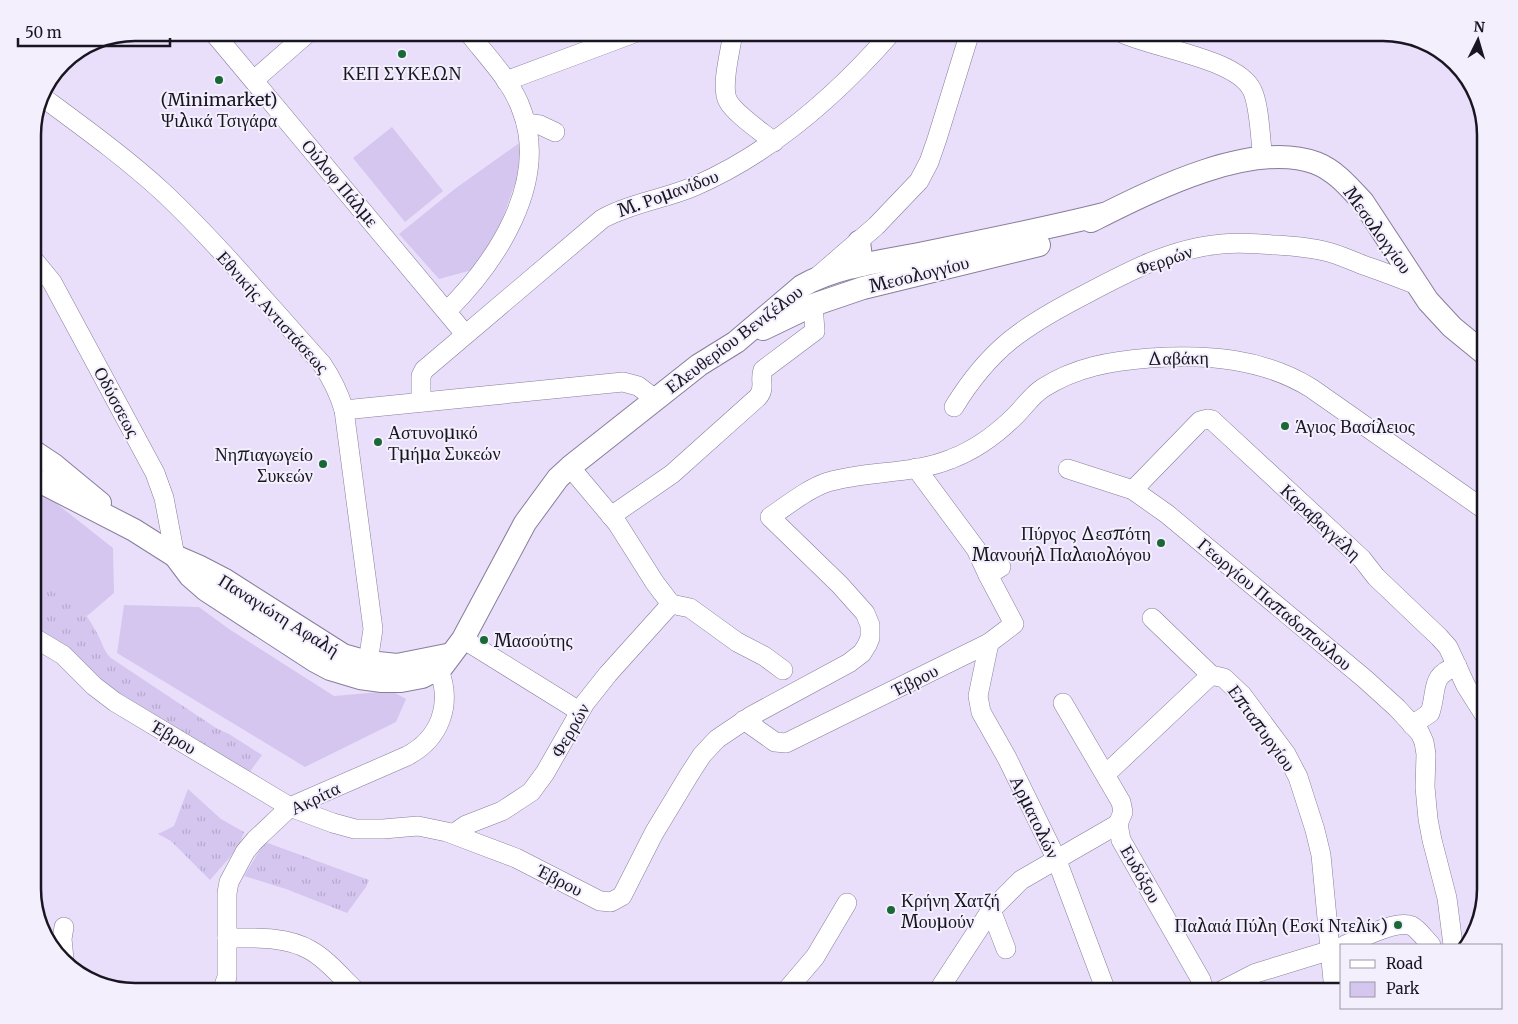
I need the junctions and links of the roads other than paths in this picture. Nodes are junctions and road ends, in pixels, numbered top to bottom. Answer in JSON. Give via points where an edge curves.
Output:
{"nodes":[{"id":1,"x":221,"y":41,"type":"edge"},
{"id":2,"x":299,"y":41,"type":"edge"},
{"id":3,"x":475,"y":41,"type":"edge"},
{"id":4,"x":613,"y":41,"type":"edge"},
{"id":5,"x":732,"y":41,"type":"edge"},
{"id":6,"x":884,"y":41,"type":"edge"},
{"id":7,"x":967,"y":41,"type":"edge"},
{"id":8,"x":1168,"y":41,"type":"edge"},
{"id":9,"x":254,"y":80,"type":"junction"},
{"id":10,"x":506,"y":81,"type":"junction"},
{"id":11,"x":48,"y":100,"type":"edge"},
{"id":12,"x":526,"y":123,"type":"junction"},
{"id":13,"x":555,"y":132,"type":"dead end"},
{"id":14,"x":774,"y":142,"type":"junction"},
{"id":15,"x":1263,"y":158,"type":"junction"},
{"id":16,"x":1104,"y":214,"type":"junction"},
{"id":17,"x":859,"y":242,"type":"junction"},
{"id":18,"x":862,"y":265,"type":"junction"},
{"id":19,"x":41,"y":269,"type":"edge"},
{"id":20,"x":814,"y":279,"type":"junction"},
{"id":21,"x":1417,"y":285,"type":"junction"},
{"id":22,"x":813,"y":306,"type":"junction"},
{"id":23,"x":447,"y":311,"type":"junction"},
{"id":24,"x":465,"y":334,"type":"junction"},
{"id":25,"x":736,"y":342,"type":"junction"},
{"id":26,"x":1477,"y":347,"type":"edge"},
{"id":27,"x":655,"y":399,"type":"junction"},
{"id":28,"x":421,"y":402,"type":"junction"},
{"id":29,"x":954,"y":407,"type":"dead end"},
{"id":30,"x":344,"y":410,"type":"junction"},
{"id":31,"x":41,"y":457,"type":"edge"},
{"id":32,"x":570,"y":466,"type":"junction"},
{"id":33,"x":916,"y":468,"type":"junction"},
{"id":34,"x":1068,"y":469,"type":"dead end"},
{"id":35,"x":41,"y":484,"type":"edge"},
{"id":36,"x":1133,"y":490,"type":"junction"},
{"id":37,"x":1477,"y":504,"type":"edge"},
{"id":38,"x":611,"y":516,"type":"junction"},
{"id":39,"x":134,"y":530,"type":"junction"},
{"id":40,"x":175,"y":556,"type":"junction"},
{"id":41,"x":671,"y":604,"type":"junction"},
{"id":42,"x":1152,"y":618,"type":"dead end"},
{"id":43,"x":41,"y":641,"type":"edge"},
{"id":44,"x":989,"y":643,"type":"junction"},
{"id":45,"x":451,"y":655,"type":"junction"},
{"id":46,"x":368,"y":662,"type":"junction"},
{"id":47,"x":1457,"y":666,"type":"junction"},
{"id":48,"x":783,"y":670,"type":"dead end"},
{"id":49,"x":1211,"y":675,"type":"junction"},
{"id":50,"x":1477,"y":702,"type":"edge"},
{"id":51,"x":1063,"y":703,"type":"dead end"},
{"id":52,"x":579,"y":711,"type":"junction"},
{"id":53,"x":744,"y":720,"type":"junction"},
{"id":54,"x":1412,"y":725,"type":"junction"},
{"id":55,"x":1106,"y":774,"type":"junction"},
{"id":56,"x":290,"y":807,"type":"junction"},
{"id":57,"x":1118,"y":824,"type":"junction"},
{"id":58,"x":453,"y":834,"type":"junction"},
{"id":59,"x":1056,"y":858,"type":"junction"},
{"id":60,"x":847,"y":903,"type":"dead end"},
{"id":61,"x":991,"y":910,"type":"junction"},
{"id":62,"x":64,"y":927,"type":"dead end"},
{"id":63,"x":227,"y":938,"type":"junction"},
{"id":64,"x":1348,"y":944,"type":"edge"},
{"id":65,"x":1430,"y":944,"type":"edge"},
{"id":66,"x":1453,"y":944,"type":"edge"},
{"id":67,"x":63,"y":948,"type":"edge"},
{"id":68,"x":1339,"y":948,"type":"edge"},
{"id":69,"x":1006,"y":949,"type":"dead end"},
{"id":70,"x":225,"y":983,"type":"edge"},
{"id":71,"x":347,"y":983,"type":"edge"},
{"id":72,"x":793,"y":983,"type":"edge"},
{"id":73,"x":944,"y":983,"type":"edge"},
{"id":74,"x":1103,"y":983,"type":"edge"},
{"id":75,"x":1202,"y":983,"type":"edge"},
{"id":76,"x":1238,"y":983,"type":"edge"},
{"id":77,"x":1335,"y":983,"type":"edge"}],
"edges":[{"from":1,"to":9,"type":"street","name":"Ούλοφ Πάλμε"},
{"from":2,"to":9,"type":"street"},
{"from":3,"to":10,"type":"street"},
{"from":4,"to":10,"type":"street"},
{"from":5,"to":14,"type":"street","via":[[726,96],[735,110]]},
{"from":6,"to":14,"type":"street","name":"Μ. Ρομανίδου","via":[[842,84]]},
{"from":7,"to":17,"type":"street","name":"Ελευθερίου Βενιζέλου","via":[[926,168],[912,190]]},
{"from":8,"to":15,"type":"street","via":[[1216,63],[1246,82],[1254,95]]},
{"from":9,"to":23,"type":"street","name":"Ούλοφ Πάλμε"},
{"from":10,"to":12,"type":"street"},
{"from":11,"to":30,"type":"street","name":"Εθνικής Αντιστάσεως","via":[[138,170],[183,213],[322,364]]},
{"from":12,"to":13,"type":"street"},
{"from":12,"to":23,"type":"street","via":[[528,166],[516,212],[486,266]]},
{"from":14,"to":24,"type":"street","name":"Μ. Ρομανίδου","via":[[732,169],[693,187],[602,219]]},
{"from":15,"to":16,"type":"street","name":"Μεσολογγίου","via":[[1203,171]]},
{"from":15,"to":21,"type":"street","name":"Μεσολογγίου","via":[[1306,160],[1341,178],[1362,202]]},
{"from":16,"to":18,"type":"street","name":"Μεσολογγίου"},
{"from":16,"to":22,"type":"street","name":"Μεσολογγίου","via":[[1048,242],[863,288]]},
{"from":17,"to":18,"type":"street"},
{"from":17,"to":20,"type":"street","name":"Ελευθερίου Βενιζέλου"},
{"from":18,"to":20,"type":"street","name":"Μεσολογγίου"},
{"from":19,"to":40,"type":"street","name":"Οδύσσεως","via":[[52,282],[155,473],[164,498]]},
{"from":20,"to":25,"type":"street","name":"Ελευθερίου Βενιζέλου"},
{"from":21,"to":26,"type":"street","name":"Μεσολογγίου","via":[[1440,316]]},
{"from":21,"to":29,"type":"street","name":"Φερρών","via":[[1336,254],[1306,248],[1241,243],[1191,250],[1120,276],[1020,331],[991,356]]},
{"from":22,"to":25,"type":"street","name":"Μεσολογγίου"},
{"from":22,"to":38,"type":"street","via":[[816,331],[763,370],[763,389],[758,397],[672,474]]},
{"from":23,"to":24,"type":"street","name":"Ούλοφ Πάλμε"},
{"from":24,"to":28,"type":"street","name":"Μ. Ρομανίδου","via":[[422,372]]},
{"from":25,"to":27,"type":"street","name":"Ελευθερίου Βενιζέλου"},
{"from":27,"to":28,"type":"street","via":[[638,386],[623,382]]},
{"from":27,"to":32,"type":"street","name":"Ελευθερίου Βενιζέλου"},
{"from":28,"to":30,"type":"street"},
{"from":30,"to":46,"type":"street","name":"Εθνικής Αντιστάσεως","via":[[373,629]]},
{"from":31,"to":39,"type":"street","name":"Παναγιώτη Αφαλή"},
{"from":32,"to":38,"type":"street"},
{"from":32,"to":45,"type":"street","name":"Ελευθερίου Βενιζέλου","via":[[525,523]]},
{"from":33,"to":37,"type":"street","name":"Δαβάκη","via":[[946,461],[972,449],[1000,429],[1038,392],[1076,371],[1102,363],[1138,359],[1214,358],[1248,362],[1293,378]]},
{"from":33,"to":44,"type":"street","name":"Έβρου","via":[[995,571],[1014,624]]},
{"from":33,"to":53,"type":"street","name":"Δαβάκη","via":[[836,480],[817,487],[770,517],[864,612],[870,623],[870,638],[864,651],[849,663]]},
{"from":34,"to":36,"type":"street","name":"Γεωργίου Παπαδοπούλου"},
{"from":35,"to":39,"type":"street","name":"Παναγιώτη Αφαλή"},
{"from":36,"to":47,"type":"street","name":"Καραβαγγέλη","via":[[1200,421],[1212,420],[1362,558],[1376,577],[1439,636]]},
{"from":36,"to":54,"type":"street","name":"Γεωργίου Παπαδοπούλου","via":[[1205,545],[1365,679]]},
{"from":38,"to":41,"type":"street"},
{"from":39,"to":40,"type":"street","name":"Παναγιώτη Αφαλή"},
{"from":40,"to":45,"type":"street","name":"Παναγιώτη Αφαλή","via":[[198,584],[215,597],[330,669],[360,678],[396,682],[412,680]]},
{"from":40,"to":46,"type":"street","name":"Παναγιώτη Αφαλή","via":[[225,580],[334,651]]},
{"from":41,"to":48,"type":"street","via":[[690,608]]},
{"from":41,"to":52,"type":"street","name":"Φερρών"},
{"from":42,"to":49,"type":"street","name":"Επταπυργίου"},
{"from":43,"to":56,"type":"street","name":"Έβρου","via":[[58,651],[108,697]]},
{"from":44,"to":53,"type":"street","name":"Έβρου","via":[[786,743],[770,740]]},
{"from":44,"to":59,"type":"street","name":"Αρματολών","via":[[978,691],[979,707]]},
{"from":45,"to":46,"type":"street","name":"Παναγιώτη Αφαλή","via":[[397,665]]},
{"from":45,"to":52,"type":"street"},
{"from":45,"to":56,"type":"street","name":"Ακρίτα","via":[[444,707],[438,724],[422,746],[407,756]]},
{"from":47,"to":50,"type":"street","name":"Καραβαγγέλη"},
{"from":47,"to":54,"type":"street","via":[[1438,678],[1430,712]]},
{"from":49,"to":55,"type":"street"},
{"from":49,"to":68,"type":"street","name":"Επταπυργίου","via":[[1224,678],[1242,695],[1286,754],[1298,777],[1321,855]]},
{"from":51,"to":55,"type":"street","name":"Ευδόξου"},
{"from":52,"to":58,"type":"street","name":"Φερρών","via":[[545,773],[530,792],[502,811],[466,825]]},
{"from":53,"to":58,"type":"street","name":"Έβρου","via":[[717,739],[698,762],[654,833],[624,893],[615,901],[600,901],[508,854]]},
{"from":54,"to":66,"type":"street","name":"Γεωργίου Παπαδοπούλου","via":[[1426,747],[1426,803],[1430,834],[1447,898]]},
{"from":55,"to":57,"type":"street","name":"Ευδόξου","via":[[1123,807]]},
{"from":56,"to":58,"type":"street","name":"Έβρου","via":[[354,829],[418,826]]},
{"from":56,"to":63,"type":"street","name":"Ακρίτα","via":[[255,840],[229,882]]},
{"from":57,"to":59,"type":"street"},
{"from":57,"to":75,"type":"street","name":"Ευδόξου","via":[[1121,840]]},
{"from":59,"to":61,"type":"street","via":[[1021,880]]},
{"from":59,"to":74,"type":"street","name":"Αρματολών"},
{"from":60,"to":72,"type":"street","via":[[815,957]]},
{"from":61,"to":69,"type":"street"},
{"from":61,"to":73,"type":"street"},
{"from":62,"to":67,"type":"street"},
{"from":63,"to":70,"type":"street","name":"Ακρίτα"},
{"from":63,"to":71,"type":"street","via":[[300,945],[316,954]]},
{"from":64,"to":65,"type":"street","via":[[1403,924],[1414,928]]},
{"from":68,"to":76,"type":"street","via":[[1256,973]]},
{"from":68,"to":77,"type":"street","name":"Επταπυργίου"}]}
